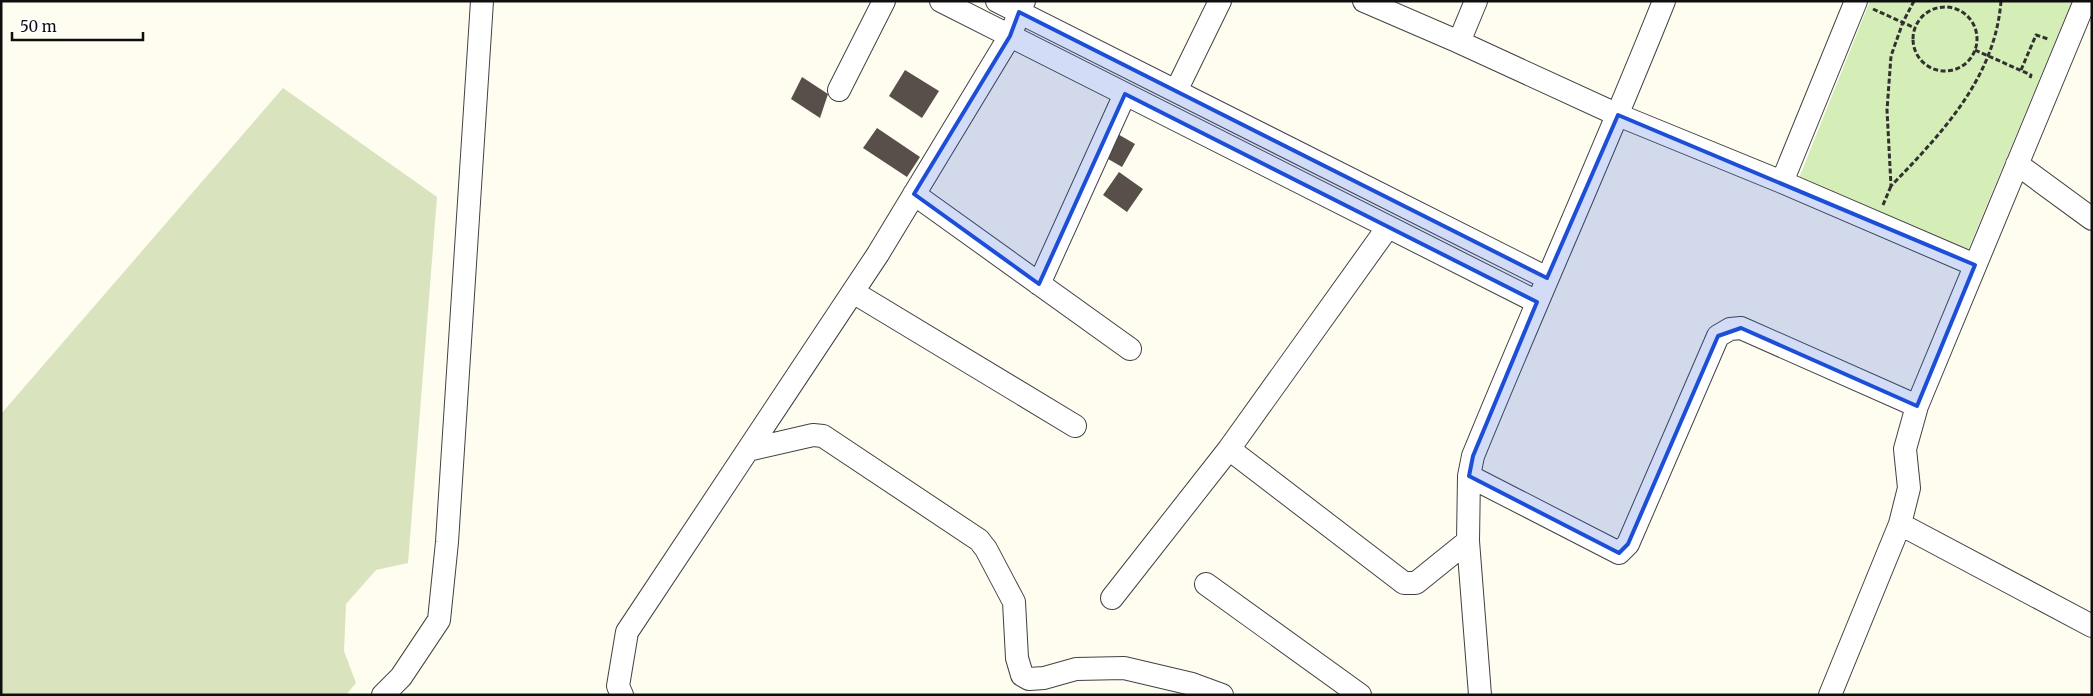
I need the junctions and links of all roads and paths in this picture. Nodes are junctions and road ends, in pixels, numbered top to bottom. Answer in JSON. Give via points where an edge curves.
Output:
{"nodes":[{"id":1,"x":482,"y":1,"type":"edge"},
{"id":2,"x":884,"y":1,"type":"edge"},
{"id":3,"x":941,"y":1,"type":"edge"},
{"id":4,"x":998,"y":1,"type":"edge"},
{"id":5,"x":1220,"y":1,"type":"edge"},
{"id":6,"x":1364,"y":1,"type":"edge"},
{"id":7,"x":1476,"y":1,"type":"edge"},
{"id":8,"x":1664,"y":1,"type":"edge"},
{"id":9,"x":1876,"y":1,"type":"edge"},
{"id":10,"x":1914,"y":1,"type":"edge"},
{"id":11,"x":2001,"y":1,"type":"edge"},
{"id":12,"x":2085,"y":1,"type":"edge"},
{"id":13,"x":1022,"y":7,"type":"edge"},
{"id":14,"x":1866,"y":9,"type":"edge"},
{"id":15,"x":1903,"y":22,"type":"junction"},
{"id":16,"x":1915,"y":28,"type":"junction"},
{"id":17,"x":2050,"y":32,"type":"dead end"},
{"id":18,"x":1010,"y":36,"type":"junction"},
{"id":19,"x":1459,"y":42,"type":"junction"},
{"id":20,"x":1976,"y":50,"type":"junction"},
{"id":21,"x":1990,"y":56,"type":"junction"},
{"id":22,"x":2020,"y":70,"type":"junction"},
{"id":23,"x":2027,"y":84,"type":"dead end"},
{"id":24,"x":840,"y":90,"type":"dead end"},
{"id":25,"x":1176,"y":91,"type":"junction"},
{"id":26,"x":1125,"y":94,"type":"junction"},
{"id":27,"x":1618,"y":115,"type":"junction"},
{"id":28,"x":2017,"y":164,"type":"junction"},
{"id":29,"x":1782,"y":182,"type":"junction"},
{"id":30,"x":1891,"y":186,"type":"junction"},
{"id":31,"x":914,"y":194,"type":"junction"},
{"id":32,"x":1875,"y":202,"type":"dead end"},
{"id":33,"x":2092,"y":219,"type":"edge"},
{"id":34,"x":1388,"y":227,"type":"junction"},
{"id":35,"x":1975,"y":265,"type":"junction"},
{"id":36,"x":1547,"y":278,"type":"junction"},
{"id":37,"x":1039,"y":284,"type":"junction"},
{"id":38,"x":853,"y":292,"type":"junction"},
{"id":39,"x":1537,"y":302,"type":"junction"},
{"id":40,"x":1130,"y":349,"type":"dead end"},
{"id":41,"x":1917,"y":406,"type":"junction"},
{"id":42,"x":1075,"y":426,"type":"dead end"},
{"id":43,"x":748,"y":450,"type":"junction"},
{"id":44,"x":1230,"y":450,"type":"junction"},
{"id":45,"x":1469,"y":476,"type":"junction"},
{"id":46,"x":1900,"y":524,"type":"junction"},
{"id":47,"x":1468,"y":542,"type":"junction"},
{"id":48,"x":1206,"y":584,"type":"dead end"},
{"id":49,"x":1112,"y":598,"type":"dead end"},
{"id":50,"x":2092,"y":626,"type":"edge"},
{"id":51,"x":383,"y":695,"type":"edge"},
{"id":52,"x":622,"y":695,"type":"edge"},
{"id":53,"x":1222,"y":695,"type":"edge"},
{"id":54,"x":1360,"y":695,"type":"edge"},
{"id":55,"x":1480,"y":695,"type":"edge"},
{"id":56,"x":1830,"y":695,"type":"edge"}],
"edges":[{"from":1,"to":51,"type":"street","via":[[447,542],[439,620],[401,677]]},
{"from":2,"to":24,"type":"street"},
{"from":3,"to":18,"type":"street"},
{"from":4,"to":13,"type":"street"},
{"from":5,"to":25,"type":"street"},
{"from":6,"to":19,"type":"street"},
{"from":7,"to":19,"type":"street"},
{"from":8,"to":27,"type":"street"},
{"from":9,"to":14,"type":"path"},
{"from":10,"to":15,"type":"path"},
{"from":11,"to":21,"type":"path"},
{"from":12,"to":28,"type":"street"},
{"from":13,"to":18,"type":"street"},
{"from":13,"to":25,"type":"street"},
{"from":14,"to":15,"type":"path"},
{"from":14,"to":29,"type":"street"},
{"from":15,"to":16,"type":"path"},
{"from":15,"to":30,"type":"path","via":[[1891,56],[1887,110]]},
{"from":16,"to":20,"type":"path","via":[[1924,14],[1933,9],[1955,8],[1972,21],[1978,40]]},
{"from":16,"to":20,"type":"path","via":[[1913,45],[1917,56],[1934,70],[1944,72],[1959,68],[1971,59]]},
{"from":17,"to":22,"type":"path","via":[[2047,40],[2036,35]]},
{"from":18,"to":26,"type":"street"},
{"from":18,"to":31,"type":"street"},
{"from":19,"to":27,"type":"street"},
{"from":20,"to":21,"type":"path"},
{"from":21,"to":22,"type":"path"},
{"from":21,"to":30,"type":"path","via":[[1968,98]]},
{"from":22,"to":23,"type":"path","via":[[2031,75]]},
{"from":25,"to":36,"type":"street"},
{"from":26,"to":34,"type":"street"},
{"from":26,"to":37,"type":"street"},
{"from":27,"to":29,"type":"street"},
{"from":27,"to":36,"type":"street"},
{"from":28,"to":33,"type":"street"},
{"from":28,"to":35,"type":"street"},
{"from":29,"to":35,"type":"street"},
{"from":30,"to":32,"type":"path","via":[[1883,206]]},
{"from":31,"to":37,"type":"street"},
{"from":31,"to":38,"type":"street"},
{"from":34,"to":39,"type":"street"},
{"from":34,"to":44,"type":"street"},
{"from":35,"to":41,"type":"street"},
{"from":36,"to":39,"type":"street"},
{"from":37,"to":40,"type":"street"},
{"from":38,"to":42,"type":"street"},
{"from":38,"to":43,"type":"street"},
{"from":39,"to":45,"type":"street","via":[[1473,456]]},
{"from":41,"to":45,"type":"street","via":[[1741,328],[1730,329],[1718,336],[1628,544],[1618,553]]},
{"from":41,"to":46,"type":"street","via":[[1905,449],[1909,488]]},
{"from":43,"to":52,"type":"street","via":[[627,632],[618,686]]},
{"from":43,"to":53,"type":"street","via":[[813,435],[823,436],[979,540],[1014,602],[1017,658],[1022,675],[1029,679],[1076,669],[1124,668],[1192,684]]},
{"from":44,"to":47,"type":"street","via":[[1404,583],[1416,583]]},
{"from":44,"to":49,"type":"street"},
{"from":45,"to":47,"type":"street"},
{"from":46,"to":50,"type":"street"},
{"from":46,"to":56,"type":"street"},
{"from":47,"to":55,"type":"street"},
{"from":48,"to":54,"type":"street"}]}
